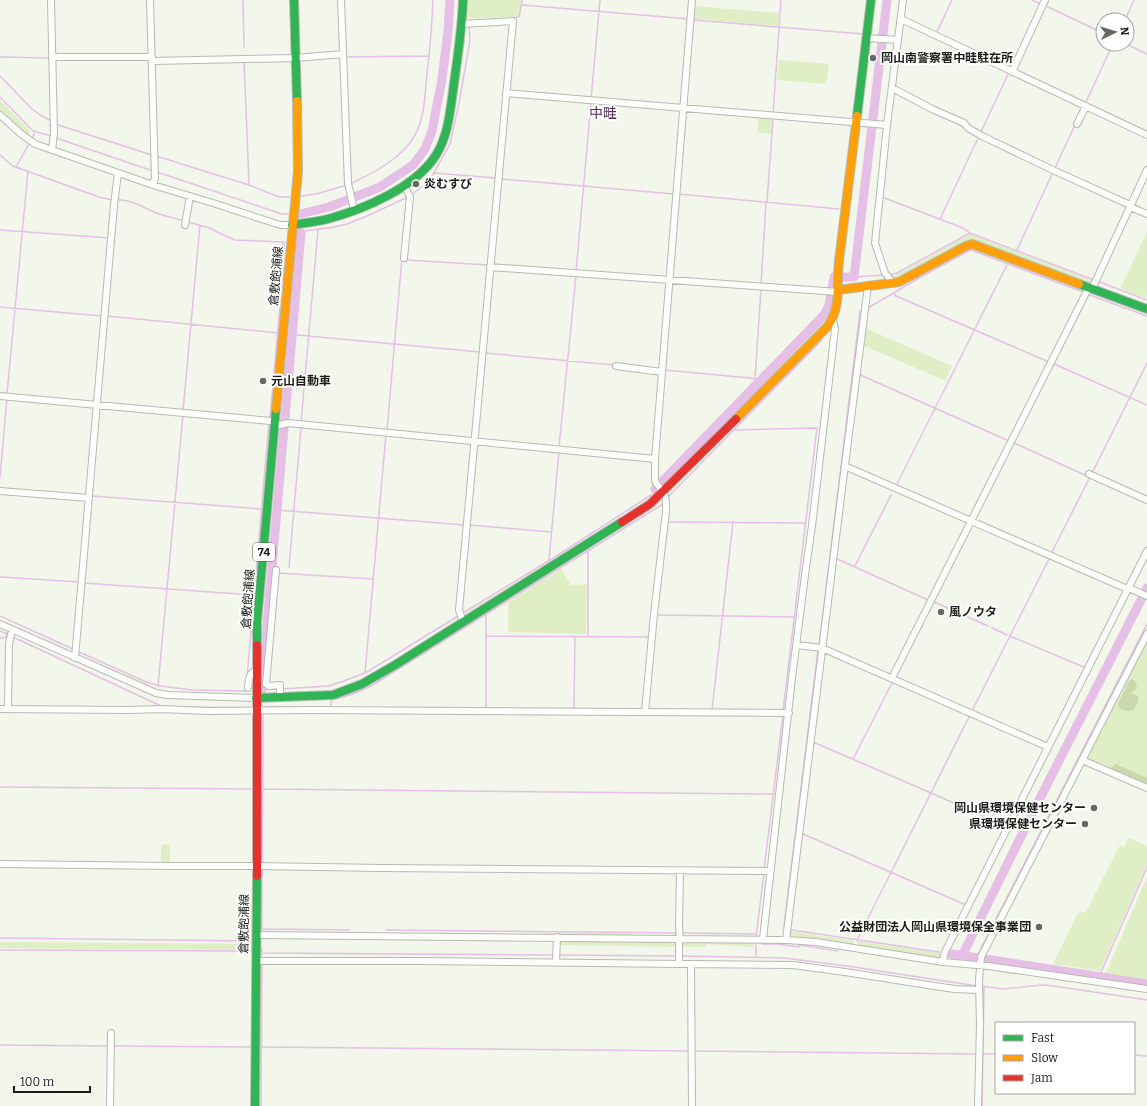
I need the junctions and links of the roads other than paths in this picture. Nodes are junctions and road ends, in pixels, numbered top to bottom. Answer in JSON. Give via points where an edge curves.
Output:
{"nodes":[{"id":1,"x":51,"y":0,"type":"edge"},
{"id":2,"x":150,"y":0,"type":"edge"},
{"id":3,"x":294,"y":0,"type":"edge"},
{"id":4,"x":341,"y":0,"type":"edge"},
{"id":5,"x":463,"y":0,"type":"edge"},
{"id":6,"x":692,"y":0,"type":"edge"},
{"id":7,"x":871,"y":0,"type":"edge"},
{"id":8,"x":903,"y":0,"type":"edge"},
{"id":9,"x":1045,"y":0,"type":"edge"},
{"id":10,"x":903,"y":20,"type":"junction"},
{"id":11,"x":467,"y":23,"type":"junction"},
{"id":12,"x":866,"y":38,"type":"junction"},
{"id":13,"x":898,"y":40,"type":"junction"},
{"id":14,"x":343,"y":56,"type":"junction"},
{"id":15,"x":52,"y":57,"type":"junction"},
{"id":16,"x":151,"y":58,"type":"junction"},
{"id":17,"x":296,"y":58,"type":"junction"},
{"id":18,"x":1012,"y":72,"type":"junction"},
{"id":19,"x":894,"y":89,"type":"junction"},
{"id":20,"x":506,"y":93,"type":"junction"},
{"id":21,"x":1086,"y":106,"type":"junction"},
{"id":22,"x":682,"y":108,"type":"junction"},
{"id":23,"x":0,"y":115,"type":"edge"},
{"id":24,"x":856,"y":123,"type":"junction"},
{"id":25,"x":1077,"y":124,"type":"dead end"},
{"id":26,"x":887,"y":125,"type":"junction"},
{"id":27,"x":1147,"y":135,"type":"edge"},
{"id":28,"x":52,"y":150,"type":"junction"},
{"id":29,"x":1147,"y":170,"type":"edge"},
{"id":30,"x":118,"y":173,"type":"junction"},
{"id":31,"x":153,"y":185,"type":"junction"},
{"id":32,"x":404,"y":185,"type":"junction"},
{"id":33,"x":190,"y":196,"type":"junction"},
{"id":34,"x":1130,"y":205,"type":"junction"},
{"id":35,"x":354,"y":210,"type":"junction"},
{"id":36,"x":1147,"y":214,"type":"edge"},
{"id":37,"x":185,"y":223,"type":"dead end"},
{"id":38,"x":292,"y":225,"type":"junction"},
{"id":39,"x":404,"y":258,"type":"dead end"},
{"id":40,"x":490,"y":267,"type":"junction"},
{"id":41,"x":668,"y":279,"type":"junction"},
{"id":42,"x":893,"y":283,"type":"junction"},
{"id":43,"x":868,"y":286,"type":"junction"},
{"id":44,"x":1090,"y":287,"type":"junction"},
{"id":45,"x":835,"y":291,"type":"junction"},
{"id":46,"x":1147,"y":309,"type":"edge"},
{"id":47,"x":833,"y":320,"type":"junction"},
{"id":48,"x":616,"y":366,"type":"dead end"},
{"id":49,"x":661,"y":372,"type":"junction"},
{"id":50,"x":5,"y":396,"type":"edge"},
{"id":51,"x":97,"y":404,"type":"junction"},
{"id":52,"x":276,"y":423,"type":"junction"},
{"id":53,"x":475,"y":441,"type":"junction"},
{"id":54,"x":656,"y":459,"type":"junction"},
{"id":55,"x":844,"y":467,"type":"junction"},
{"id":56,"x":1090,"y":475,"type":"dead end"},
{"id":57,"x":0,"y":491,"type":"edge"},
{"id":58,"x":663,"y":493,"type":"junction"},
{"id":59,"x":88,"y":497,"type":"junction"},
{"id":60,"x":1147,"y":500,"type":"edge"},
{"id":61,"x":971,"y":521,"type":"junction"},
{"id":62,"x":1147,"y":551,"type":"edge"},
{"id":63,"x":276,"y":572,"type":"dead end"},
{"id":64,"x":1127,"y":590,"type":"junction"},
{"id":65,"x":1145,"y":595,"type":"edge"},
{"id":66,"x":461,"y":617,"type":"junction"},
{"id":67,"x":0,"y":624,"type":"edge"},
{"id":68,"x":11,"y":634,"type":"junction"},
{"id":69,"x":1147,"y":634,"type":"edge"},
{"id":70,"x":797,"y":645,"type":"junction"},
{"id":71,"x":820,"y":649,"type":"junction"},
{"id":72,"x":76,"y":653,"type":"junction"},
{"id":73,"x":256,"y":671,"type":"junction"},
{"id":74,"x":892,"y":678,"type":"junction"},
{"id":75,"x":248,"y":688,"type":"dead end"},
{"id":76,"x":280,"y":692,"type":"junction"},
{"id":77,"x":261,"y":698,"type":"junction"},
{"id":78,"x":8,"y":707,"type":"junction"},
{"id":79,"x":0,"y":709,"type":"edge"},
{"id":80,"x":261,"y":710,"type":"junction"},
{"id":81,"x":645,"y":710,"type":"junction"},
{"id":82,"x":785,"y":713,"type":"junction"},
{"id":83,"x":1048,"y":747,"type":"junction"},
{"id":84,"x":1082,"y":760,"type":"junction"},
{"id":85,"x":1147,"y":788,"type":"edge"},
{"id":86,"x":0,"y":864,"type":"edge"},
{"id":87,"x":261,"y":866,"type":"junction"},
{"id":88,"x":766,"y":871,"type":"junction"},
{"id":89,"x":680,"y":872,"type":"junction"},
{"id":90,"x":256,"y":935,"type":"junction"},
{"id":91,"x":557,"y":937,"type":"junction"},
{"id":92,"x":680,"y":939,"type":"junction"},
{"id":93,"x":758,"y":939,"type":"junction"},
{"id":94,"x":786,"y":940,"type":"junction"},
{"id":95,"x":556,"y":958,"type":"junction"},
{"id":96,"x":679,"y":959,"type":"junction"},
{"id":97,"x":256,"y":961,"type":"junction"},
{"id":98,"x":980,"y":961,"type":"junction"},
{"id":99,"x":943,"y":962,"type":"junction"},
{"id":100,"x":689,"y":964,"type":"junction"},
{"id":101,"x":979,"y":987,"type":"junction"},
{"id":102,"x":1147,"y":989,"type":"edge"},
{"id":103,"x":111,"y":1033,"type":"dead end"},
{"id":104,"x":110,"y":1106,"type":"edge"},
{"id":105,"x":255,"y":1106,"type":"edge"},
{"id":106,"x":692,"y":1106,"type":"edge"},
{"id":107,"x":978,"y":1106,"type":"edge"}],
"edges":[{"from":1,"to":15,"type":"street"},
{"from":2,"to":16,"type":"street"},
{"from":3,"to":17,"type":"street","name":"倉敷飽浦線","number":"74"},
{"from":4,"to":14,"type":"street"},
{"from":5,"to":11,"type":"street"},
{"from":6,"to":22,"type":"street"},
{"from":7,"to":12,"type":"street"},
{"from":8,"to":10,"type":"street"},
{"from":9,"to":18,"type":"street"},
{"from":10,"to":13,"type":"street"},
{"from":10,"to":18,"type":"street"},
{"from":11,"to":20,"type":"street","via":[[513,21]]},
{"from":11,"to":32,"type":"street","via":[[459,51],[444,138],[432,161]]},
{"from":12,"to":13,"type":"street"},
{"from":12,"to":24,"type":"street"},
{"from":13,"to":19,"type":"street"},
{"from":14,"to":17,"type":"street"},
{"from":14,"to":35,"type":"street","via":[[348,183]]},
{"from":15,"to":16,"type":"street"},
{"from":15,"to":28,"type":"street"},
{"from":16,"to":17,"type":"street"},
{"from":16,"to":31,"type":"street","via":[[155,178]]},
{"from":17,"to":38,"type":"street","name":"倉敷飽浦線","number":"74","via":[[298,153]]},
{"from":18,"to":21,"type":"street"},
{"from":19,"to":26,"type":"street"},
{"from":19,"to":34,"type":"street","via":[[964,123],[982,136]]},
{"from":20,"to":22,"type":"street"},
{"from":20,"to":40,"type":"street"},
{"from":21,"to":25,"type":"street"},
{"from":21,"to":27,"type":"street"},
{"from":22,"to":24,"type":"street"},
{"from":22,"to":41,"type":"street"},
{"from":23,"to":28,"type":"street","via":[[30,141]]},
{"from":24,"to":26,"type":"street"},
{"from":24,"to":45,"type":"street"},
{"from":26,"to":42,"type":"street","via":[[875,243],[886,274]]},
{"from":28,"to":30,"type":"street"},
{"from":29,"to":34,"type":"street"},
{"from":30,"to":31,"type":"street"},
{"from":30,"to":51,"type":"street"},
{"from":31,"to":33,"type":"street"},
{"from":32,"to":35,"type":"street"},
{"from":32,"to":39,"type":"street","via":[[409,196]]},
{"from":33,"to":37,"type":"street"},
{"from":33,"to":38,"type":"street","via":[[280,225]]},
{"from":34,"to":36,"type":"street"},
{"from":34,"to":44,"type":"street"},
{"from":35,"to":38,"type":"street","via":[[325,220]]},
{"from":38,"to":52,"type":"street","name":"倉敷飽浦線","number":"74"},
{"from":40,"to":41,"type":"street"},
{"from":40,"to":53,"type":"street"},
{"from":41,"to":45,"type":"street"},
{"from":41,"to":49,"type":"street"},
{"from":42,"to":43,"type":"street"},
{"from":42,"to":44,"type":"street","via":[[904,280],[972,244]]},
{"from":43,"to":45,"type":"street"},
{"from":43,"to":55,"type":"street"},
{"from":44,"to":46,"type":"street"},
{"from":44,"to":61,"type":"street"},
{"from":45,"to":47,"type":"street","via":[[836,311]]},
{"from":47,"to":58,"type":"street"},
{"from":47,"to":70,"type":"street","via":[[835,329]]},
{"from":48,"to":49,"type":"street"},
{"from":49,"to":54,"type":"street"},
{"from":50,"to":51,"type":"street"},
{"from":51,"to":52,"type":"street"},
{"from":51,"to":59,"type":"street"},
{"from":52,"to":53,"type":"street"},
{"from":52,"to":73,"type":"street","name":"倉敷飽浦線","number":"74","via":[[257,622]]},
{"from":53,"to":54,"type":"street"},
{"from":53,"to":66,"type":"street"},
{"from":54,"to":58,"type":"street","via":[[655,480]]},
{"from":55,"to":61,"type":"street"},
{"from":55,"to":71,"type":"street"},
{"from":56,"to":60,"type":"street"},
{"from":57,"to":59,"type":"street"},
{"from":58,"to":66,"type":"street","via":[[641,510]]},
{"from":58,"to":81,"type":"street","via":[[666,511]]},
{"from":59,"to":72,"type":"street"},
{"from":61,"to":64,"type":"street"},
{"from":61,"to":74,"type":"street"},
{"from":62,"to":64,"type":"street"},
{"from":63,"to":76,"type":"street","via":[[266,684],[280,685]]},
{"from":64,"to":65,"type":"street"},
{"from":64,"to":83,"type":"street"},
{"from":66,"to":76,"type":"street","via":[[385,671],[354,687],[333,694]]},
{"from":67,"to":68,"type":"street"},
{"from":68,"to":72,"type":"street"},
{"from":68,"to":78,"type":"street"},
{"from":69,"to":84,"type":"street"},
{"from":70,"to":71,"type":"street"},
{"from":70,"to":82,"type":"street"},
{"from":71,"to":74,"type":"street"},
{"from":71,"to":94,"type":"street"},
{"from":72,"to":77,"type":"street","via":[[159,694]]},
{"from":73,"to":75,"type":"street","via":[[250,674]]},
{"from":73,"to":77,"type":"street","name":"倉敷飽浦線","number":"74"},
{"from":74,"to":83,"type":"street"},
{"from":76,"to":77,"type":"street"},
{"from":77,"to":80,"type":"street","name":"倉敷飽浦線","number":"74"},
{"from":78,"to":79,"type":"street"},
{"from":78,"to":80,"type":"street"},
{"from":80,"to":81,"type":"street"},
{"from":80,"to":87,"type":"street","name":"倉敷飽浦線","number":"74"},
{"from":81,"to":82,"type":"street"},
{"from":82,"to":88,"type":"street"},
{"from":83,"to":99,"type":"street","via":[[944,954]]},
{"from":84,"to":85,"type":"street"},
{"from":84,"to":98,"type":"street"},
{"from":86,"to":87,"type":"street"},
{"from":87,"to":89,"type":"street"},
{"from":87,"to":90,"type":"street","name":"倉敷飽浦線","number":"74"},
{"from":88,"to":89,"type":"street"},
{"from":88,"to":93,"type":"street"},
{"from":89,"to":92,"type":"street"},
{"from":90,"to":91,"type":"street"},
{"from":90,"to":97,"type":"street","name":"倉敷飽浦線","number":"74"},
{"from":91,"to":92,"type":"street"},
{"from":91,"to":95,"type":"street"},
{"from":92,"to":93,"type":"street"},
{"from":92,"to":96,"type":"street"},
{"from":93,"to":94,"type":"street"},
{"from":94,"to":99,"type":"street","via":[[816,942]]},
{"from":95,"to":96,"type":"street"},
{"from":95,"to":97,"type":"street"},
{"from":96,"to":100,"type":"street"},
{"from":97,"to":105,"type":"street","name":"倉敷飽浦線","number":"74"},
{"from":98,"to":99,"type":"street"},
{"from":98,"to":101,"type":"street"},
{"from":98,"to":102,"type":"street","via":[[988,966]]},
{"from":100,"to":101,"type":"street","via":[[793,965],[954,989]]},
{"from":100,"to":106,"type":"street"},
{"from":101,"to":107,"type":"street"},
{"from":103,"to":104,"type":"street"}]}
